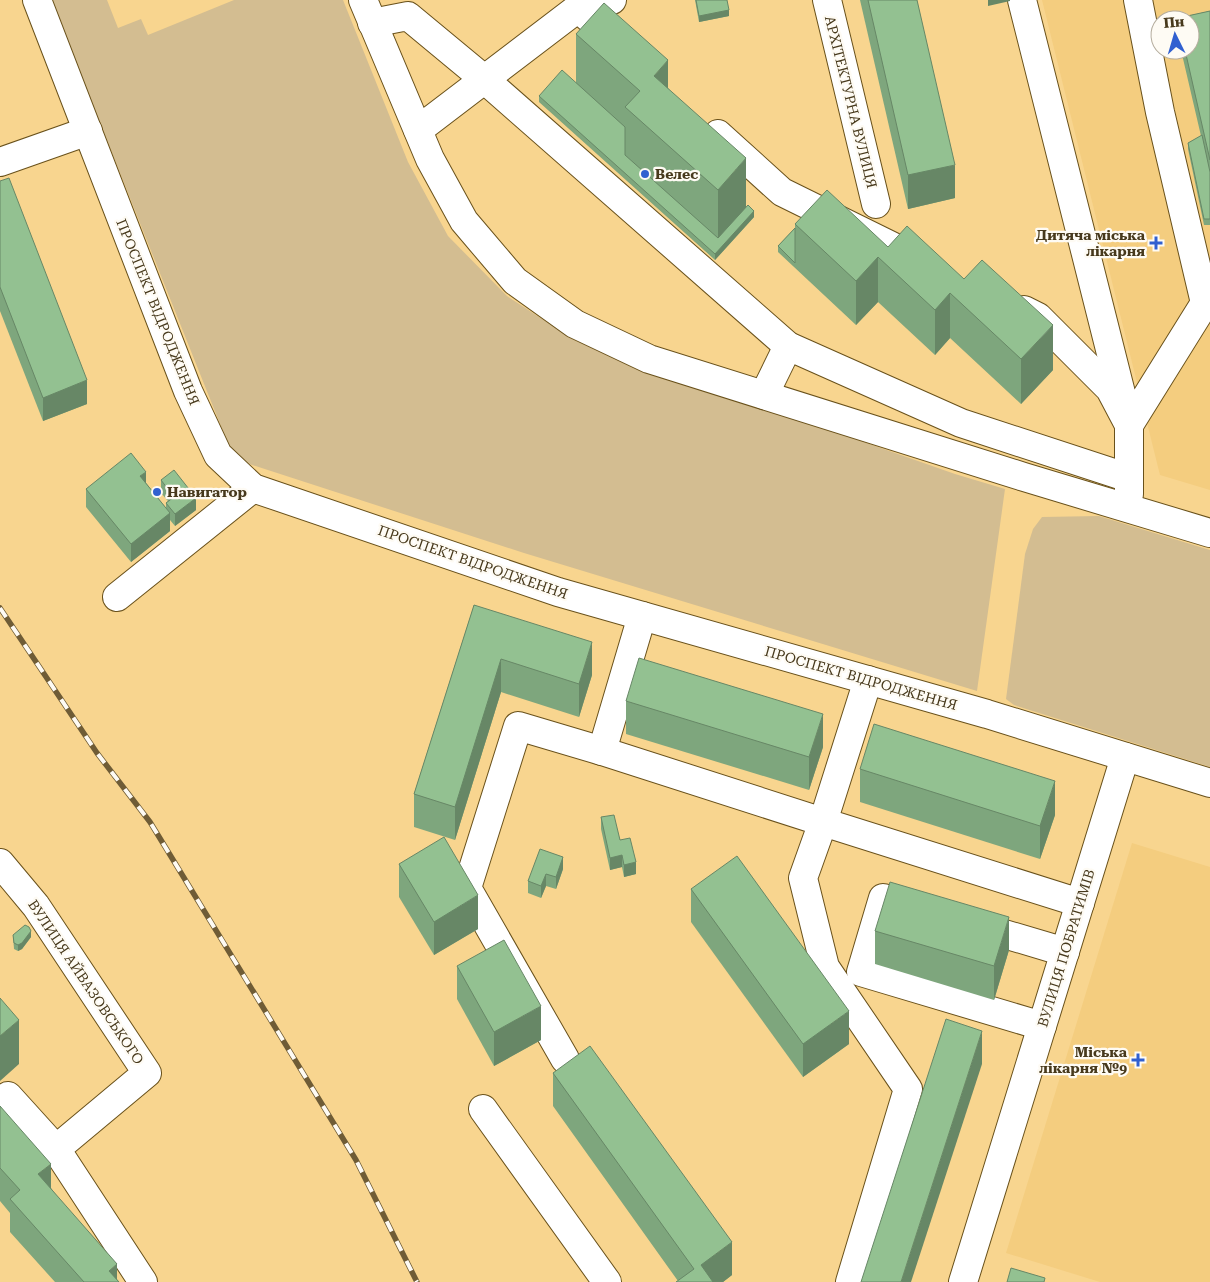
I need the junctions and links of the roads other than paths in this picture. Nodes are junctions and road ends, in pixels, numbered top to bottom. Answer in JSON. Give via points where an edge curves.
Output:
{"nodes":[{"id":1,"x":37,"y":0,"type":"edge"},
{"id":2,"x":612,"y":0,"type":"edge"},
{"id":3,"x":827,"y":0,"type":"edge"},
{"id":4,"x":1022,"y":0,"type":"edge"},
{"id":5,"x":1138,"y":0,"type":"edge"},
{"id":6,"x":578,"y":8,"type":"junction"},
{"id":7,"x":368,"y":12,"type":"edge"},
{"id":8,"x":636,"y":61,"type":"edge"},
{"id":9,"x":484,"y":80,"type":"junction"},
{"id":10,"x":702,"y":120,"type":"edge"},
{"id":11,"x":418,"y":130,"type":"junction"},
{"id":12,"x":88,"y":132,"type":"junction"},
{"id":13,"x":0,"y":162,"type":"edge"},
{"id":14,"x":876,"y":204,"type":"dead end"},
{"id":15,"x":947,"y":273,"type":"edge"},
{"id":16,"x":1005,"y":301,"type":"edge"},
{"id":17,"x":788,"y":346,"type":"junction"},
{"id":18,"x":764,"y":395,"type":"junction"},
{"id":19,"x":1129,"y":425,"type":"junction"},
{"id":20,"x":1129,"y":478,"type":"junction"},
{"id":21,"x":253,"y":488,"type":"junction"},
{"id":22,"x":1130,"y":509,"type":"junction"},
{"id":23,"x":1210,"y":533,"type":"edge"},
{"id":24,"x":117,"y":598,"type":"dead end"},
{"id":25,"x":642,"y":616,"type":"junction"},
{"id":26,"x":868,"y":680,"type":"junction"},
{"id":27,"x":602,"y":752,"type":"junction"},
{"id":28,"x":1125,"y":757,"type":"junction"},
{"id":29,"x":1210,"y":783,"type":"edge"},
{"id":30,"x":823,"y":822,"type":"junction"},
{"id":31,"x":0,"y":863,"type":"edge"},
{"id":32,"x":1080,"y":903,"type":"junction"},
{"id":33,"x":1065,"y":952,"type":"junction"},
{"id":34,"x":1042,"y":1026,"type":"junction"},
{"id":35,"x":565,"y":1058,"type":"dead end"},
{"id":36,"x":8,"y":1096,"type":"dead end"},
{"id":37,"x":483,"y":1109,"type":"dead end"},
{"id":38,"x":56,"y":1149,"type":"junction"},
{"id":39,"x":143,"y":1282,"type":"edge"},
{"id":40,"x":607,"y":1282,"type":"edge"},
{"id":41,"x":850,"y":1282,"type":"edge"},
{"id":42,"x":963,"y":1282,"type":"edge"}],
"edges":[{"from":1,"to":12,"type":"main road","name":"ПРОСПЕКТ ВІДРОДЖЕННЯ"},
{"from":2,"to":6,"type":"main road"},
{"from":3,"to":14,"type":"main road","name":"АРХІТЕКТУРНА ВУЛИЦЯ"},
{"from":4,"to":19,"type":"main road"},
{"from":5,"to":19,"type":"main road","via":[[1160,112],[1205,303]]},
{"from":6,"to":8,"type":"main road"},
{"from":6,"to":9,"type":"main road"},
{"from":7,"to":9,"type":"main road","via":[[408,16]]},
{"from":7,"to":11,"type":"main road"},
{"from":9,"to":11,"type":"main road"},
{"from":9,"to":17,"type":"main road"},
{"from":10,"to":15,"type":"main road","via":[[782,192]]},
{"from":11,"to":18,"type":"main road","via":[[464,221],[515,281],[576,324],[641,355]]},
{"from":12,"to":13,"type":"main road"},
{"from":12,"to":21,"type":"main road","name":"ПРОСПЕКТ ВІДРОДЖЕННЯ","via":[[188,391],[218,455]]},
{"from":16,"to":19,"type":"main road","via":[[1038,317],[1110,389]]},
{"from":17,"to":18,"type":"main road"},
{"from":17,"to":20,"type":"main road","via":[[961,423]]},
{"from":18,"to":22,"type":"main road"},
{"from":19,"to":20,"type":"main road"},
{"from":20,"to":22,"type":"main road"},
{"from":21,"to":24,"type":"main road"},
{"from":21,"to":25,"type":"main road","name":"ПРОСПЕКТ ВІДРОДЖЕННЯ","via":[[558,592]]},
{"from":22,"to":23,"type":"main road"},
{"from":25,"to":26,"type":"main road","name":"ПРОСПЕКТ ВІДРОДЖЕННЯ"},
{"from":25,"to":27,"type":"main road"},
{"from":26,"to":28,"type":"main road","name":"ПРОСПЕКТ ВІДРОДЖЕННЯ"},
{"from":26,"to":30,"type":"main road"},
{"from":27,"to":30,"type":"main road"},
{"from":27,"to":35,"type":"main road","via":[[518,726],[467,888]]},
{"from":28,"to":29,"type":"main road","name":"ПРОСПЕКТ ВІДРОДЖЕННЯ"},
{"from":28,"to":32,"type":"main road","name":"ВУЛИЦЯ ПОБРАТИМІВ"},
{"from":30,"to":32,"type":"main road"},
{"from":30,"to":41,"type":"main road","via":[[803,878],[825,967],[908,1089]]},
{"from":31,"to":38,"type":"main road","name":"ВУЛИЦЯ АЙВАЗОВСЬКОГО","via":[[36,906],[147,1073]]},
{"from":32,"to":33,"type":"main road","name":"ВУЛИЦЯ ПОБРАТИМІВ"},
{"from":33,"to":34,"type":"main road","name":"ВУЛИЦЯ ПОБРАТИМІВ"},
{"from":33,"to":34,"type":"main road","via":[[883,898],[861,972]]},
{"from":34,"to":42,"type":"main road","name":"ВУЛИЦЯ ПОБРАТИМІВ"},
{"from":36,"to":38,"type":"main road"},
{"from":37,"to":40,"type":"main road"},
{"from":38,"to":39,"type":"main road"}]}
